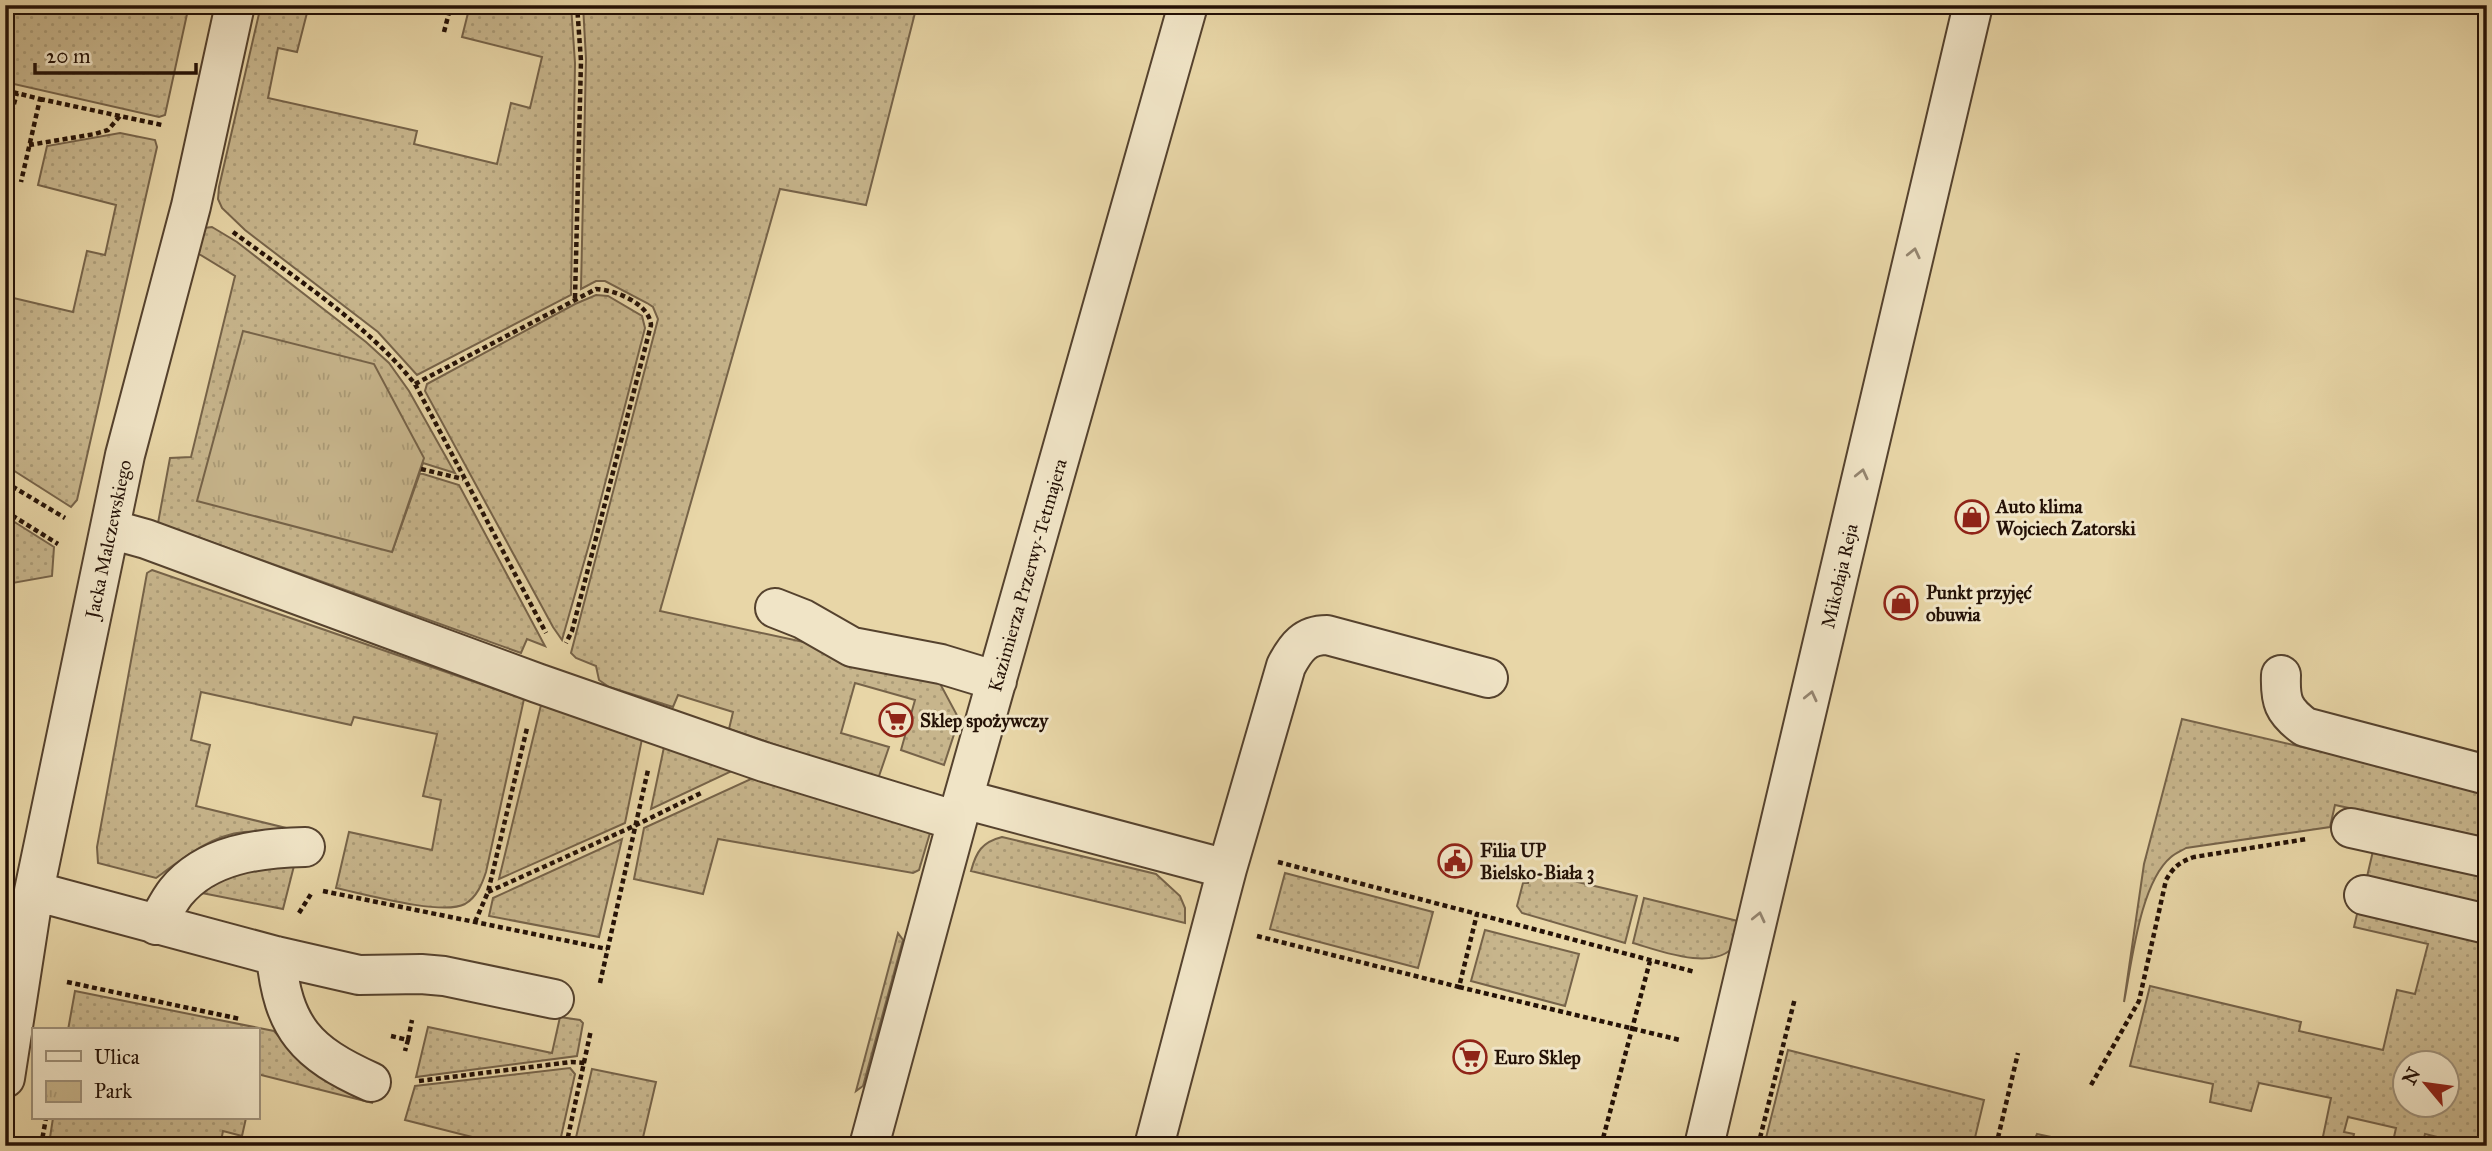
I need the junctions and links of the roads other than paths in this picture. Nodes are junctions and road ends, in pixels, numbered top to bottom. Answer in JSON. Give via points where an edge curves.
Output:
{"nodes":[{"id":1,"x":234,"y":5,"type":"edge"},
{"id":2,"x":1188,"y":5,"type":"edge"},
{"id":3,"x":1973,"y":5,"type":"edge"},
{"id":4,"x":110,"y":529,"type":"junction"},
{"id":5,"x":775,"y":608,"type":"dead end"},
{"id":6,"x":2281,"y":675,"type":"dead end"},
{"id":7,"x":1488,"y":678,"type":"dead end"},
{"id":8,"x":997,"y":681,"type":"junction"},
{"id":9,"x":2487,"y":775,"type":"edge"},
{"id":10,"x":960,"y":810,"type":"junction"},
{"id":11,"x":2351,"y":828,"type":"road end"},
{"id":12,"x":305,"y":847,"type":"dead end"},
{"id":13,"x":2487,"y":858,"type":"edge"},
{"id":14,"x":1229,"y":860,"type":"junction"},
{"id":15,"x":34,"y":891,"type":"junction"},
{"id":16,"x":2364,"y":895,"type":"dead end"},
{"id":17,"x":156,"y":925,"type":"junction"},
{"id":18,"x":2487,"y":925,"type":"edge"},
{"id":19,"x":276,"y":956,"type":"junction"},
{"id":20,"x":554,"y":999,"type":"dead end"},
{"id":21,"x":5,"y":1078,"type":"edge"},
{"id":22,"x":371,"y":1082,"type":"dead end"},
{"id":23,"x":869,"y":1146,"type":"edge"},
{"id":24,"x":1154,"y":1146,"type":"edge"},
{"id":25,"x":1704,"y":1146,"type":"edge"}],
"edges":[{"from":1,"to":4,"type":"street","name":"Jacka Malczewskiego","via":[[191,206]]},
{"from":2,"to":8,"type":"street","name":"Kazimierza Przerwy-Tetmajera"},
{"from":25,"to":3,"type":"street","name":"Mikołaja Reja","one_way":true},
{"from":4,"to":10,"type":"street","via":[[549,675],[659,725],[764,762]]},
{"from":4,"to":15,"type":"street","name":"Jacka Malczewskiego"},
{"from":5,"to":8,"type":"street","via":[[852,647],[941,664]]},
{"from":6,"to":9,"type":"street","via":[[2283,704],[2305,727]]},
{"from":7,"to":14,"type":"street","via":[[1327,635],[1312,635],[1296,648],[1286,666]]},
{"from":8,"to":10,"type":"street","name":"Kazimierza Przerwy-Tetmajera"},
{"from":10,"to":14,"type":"street"},
{"from":10,"to":23,"type":"street","name":"Kazimierza Przerwy-Tetmajera"},
{"from":11,"to":13,"type":"street"},
{"from":12,"to":17,"type":"street","via":[[265,848],[211,865],[182,885]]},
{"from":14,"to":24,"type":"street"},
{"from":15,"to":17,"type":"street"},
{"from":15,"to":21,"type":"street","name":"Jacka Malczewskiego"},
{"from":16,"to":18,"type":"street"},
{"from":17,"to":19,"type":"street"},
{"from":19,"to":20,"type":"street","via":[[359,975],[444,976]]},
{"from":19,"to":22,"type":"street","via":[[283,999],[300,1032],[327,1060]]}]}
